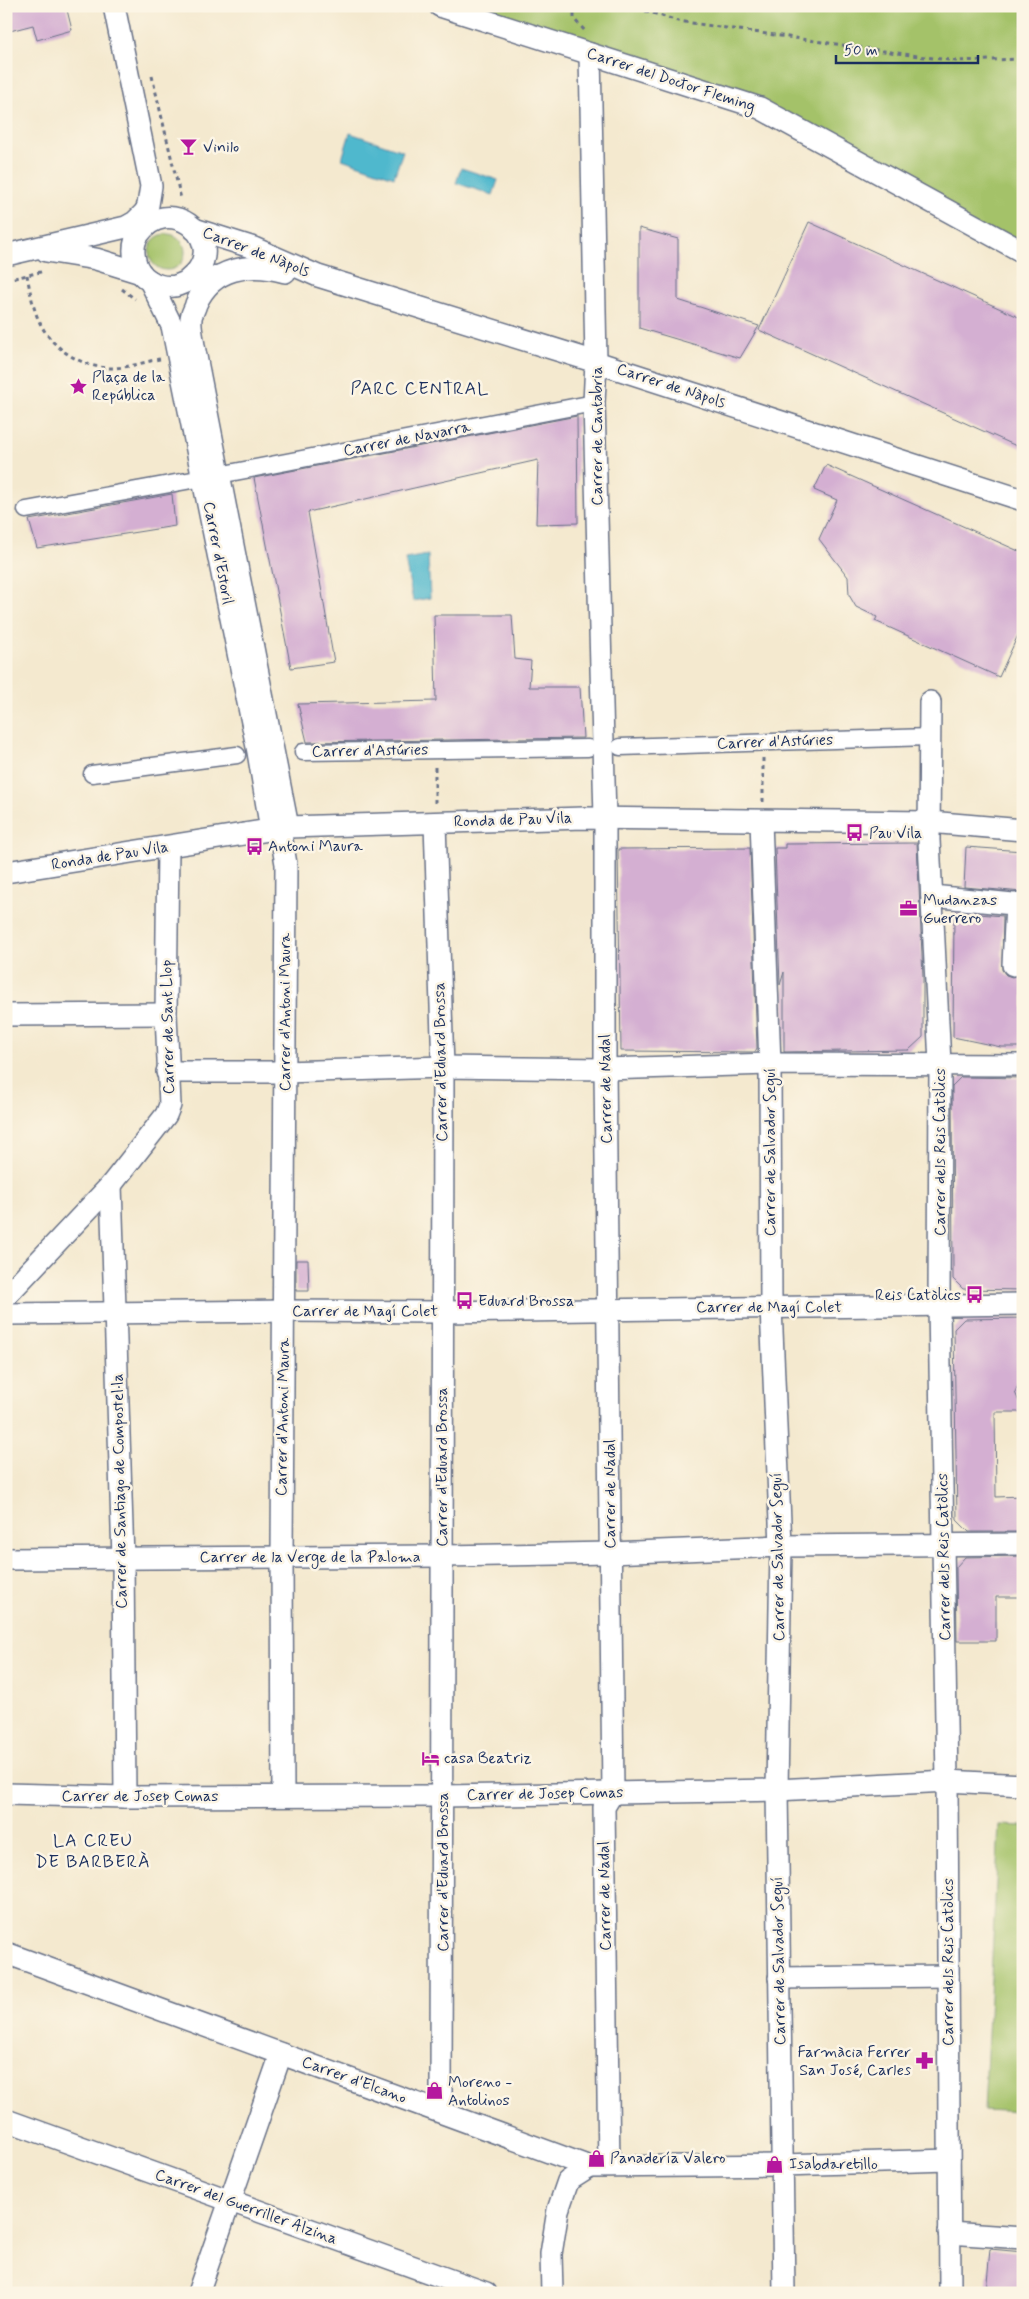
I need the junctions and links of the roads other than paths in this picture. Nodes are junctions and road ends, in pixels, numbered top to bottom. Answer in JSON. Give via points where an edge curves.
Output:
{"nodes":[{"id":1,"x":114,"y":6,"type":"edge"},
{"id":2,"x":440,"y":6,"type":"edge"},
{"id":3,"x":590,"y":54,"type":"junction"},
{"id":4,"x":146,"y":212,"type":"junction"},
{"id":5,"x":194,"y":228,"type":"junction"},
{"id":6,"x":136,"y":237,"type":"junction"},
{"id":7,"x":28,"y":250,"type":"junction"},
{"id":8,"x":1023,"y":252,"type":"edge"},
{"id":9,"x":6,"y":255,"type":"edge"},
{"id":10,"x":318,"y":276,"type":"junction"},
{"id":11,"x":145,"y":277,"type":"junction"},
{"id":12,"x":202,"y":278,"type":"junction"},
{"id":13,"x":596,"y":362,"type":"junction"},
{"id":14,"x":594,"y":403,"type":"junction"},
{"id":15,"x":211,"y":476,"type":"junction"},
{"id":16,"x":1023,"y":500,"type":"edge"},
{"id":17,"x":26,"y":510,"type":"dead end"},
{"id":18,"x":930,"y":702,"type":"dead end"},
{"id":19,"x":930,"y":737,"type":"junction"},
{"id":20,"x":620,"y":747,"type":"dead end"},
{"id":21,"x":588,"y":748,"type":"dead end"},
{"id":22,"x":303,"y":752,"type":"dead end"},
{"id":23,"x":237,"y":755,"type":"dead end"},
{"id":24,"x":92,"y":774,"type":"dead end"},
{"id":25,"x":762,"y":812,"type":"junction"},
{"id":26,"x":435,"y":814,"type":"junction"},
{"id":27,"x":605,"y":818,"type":"junction"},
{"id":28,"x":929,"y":822,"type":"junction"},
{"id":29,"x":280,"y":829,"type":"junction"},
{"id":30,"x":1023,"y":830,"type":"edge"},
{"id":31,"x":168,"y":847,"type":"junction"},
{"id":32,"x":6,"y":872,"type":"edge"},
{"id":33,"x":932,"y":896,"type":"junction"},
{"id":34,"x":1019,"y":905,"type":"edge"},
{"id":35,"x":1013,"y":965,"type":"dead end"},
{"id":36,"x":166,"y":1014,"type":"junction"},
{"id":37,"x":6,"y":1015,"type":"edge"},
{"id":38,"x":770,"y":1064,"type":"junction"},
{"id":39,"x":940,"y":1064,"type":"junction"},
{"id":40,"x":1023,"y":1065,"type":"edge"},
{"id":41,"x":443,"y":1067,"type":"junction"},
{"id":42,"x":605,"y":1069,"type":"junction"},
{"id":43,"x":168,"y":1072,"type":"junction"},
{"id":44,"x":284,"y":1072,"type":"junction"},
{"id":45,"x":111,"y":1185,"type":"junction"},
{"id":46,"x":6,"y":1296,"type":"edge"},
{"id":47,"x":1023,"y":1304,"type":"edge"},
{"id":48,"x":939,"y":1306,"type":"junction"},
{"id":49,"x":771,"y":1307,"type":"junction"},
{"id":50,"x":608,"y":1308,"type":"junction"},
{"id":51,"x":285,"y":1311,"type":"junction"},
{"id":52,"x":442,"y":1312,"type":"junction"},
{"id":53,"x":116,"y":1313,"type":"junction"},
{"id":54,"x":6,"y":1314,"type":"edge"},
{"id":55,"x":1023,"y":1544,"type":"edge"},
{"id":56,"x":944,"y":1545,"type":"junction"},
{"id":57,"x":781,"y":1546,"type":"junction"},
{"id":58,"x":610,"y":1553,"type":"junction"},
{"id":59,"x":443,"y":1556,"type":"junction"},
{"id":60,"x":282,"y":1557,"type":"junction"},
{"id":61,"x":123,"y":1558,"type":"junction"},
{"id":62,"x":6,"y":1559,"type":"edge"},
{"id":63,"x":947,"y":1781,"type":"junction"},
{"id":64,"x":1023,"y":1784,"type":"edge"},
{"id":65,"x":777,"y":1790,"type":"junction"},
{"id":66,"x":613,"y":1792,"type":"junction"},
{"id":67,"x":6,"y":1794,"type":"edge"},
{"id":68,"x":283,"y":1796,"type":"junction"},
{"id":69,"x":443,"y":1796,"type":"junction"},
{"id":70,"x":125,"y":1797,"type":"junction"},
{"id":71,"x":6,"y":1953,"type":"edge"},
{"id":72,"x":948,"y":1976,"type":"junction"},
{"id":73,"x":779,"y":1978,"type":"junction"},
{"id":74,"x":281,"y":2054,"type":"junction"},
{"id":75,"x":441,"y":2110,"type":"junction"},
{"id":76,"x":6,"y":2120,"type":"edge"},
{"id":77,"x":949,"y":2160,"type":"junction"},
{"id":78,"x":783,"y":2165,"type":"junction"},
{"id":79,"x":602,"y":2166,"type":"junction"},
{"id":80,"x":229,"y":2201,"type":"junction"},
{"id":81,"x":950,"y":2233,"type":"junction"},
{"id":82,"x":1023,"y":2238,"type":"edge"},
{"id":83,"x":198,"y":2293,"type":"edge"},
{"id":84,"x":486,"y":2293,"type":"edge"},
{"id":85,"x":552,"y":2293,"type":"edge"},
{"id":86,"x":784,"y":2293,"type":"edge"},
{"id":87,"x":950,"y":2293,"type":"edge"}],
"edges":[{"from":1,"to":4,"type":"street","via":[[151,186]]},
{"from":2,"to":3,"type":"street","name":"Carrer del Doctor Fleming"},
{"from":3,"to":8,"type":"street","name":"Carrer del Doctor Fleming","via":[[760,108]]},
{"from":3,"to":13,"type":"street","name":"Carrer de Cantabria"},
{"from":4,"to":6,"type":"street"},
{"from":4,"to":7,"type":"street","via":[[126,227]]},
{"from":5,"to":6,"type":"street","via":[[185,221],[162,217],[151,222]]},
{"from":5,"to":10,"type":"street","name":"Carrer de Nàpols","via":[[254,248]]},
{"from":5,"to":12,"type":"street","via":[[203,247]]},
{"from":6,"to":11,"type":"street","via":[[135,263]]},
{"from":7,"to":9,"type":"street"},
{"from":7,"to":11,"type":"street","via":[[64,253],[118,264]]},
{"from":10,"to":12,"type":"street","name":"Carrer de Nàpols","via":[[252,266]]},
{"from":10,"to":13,"type":"street","name":"Carrer de Nàpols"},
{"from":11,"to":12,"type":"street","via":[[161,286],[176,286]]},
{"from":11,"to":15,"type":"street","name":"Carrer d'Estoril","via":[[172,326]]},
{"from":12,"to":15,"type":"street","name":"Carrer d'Estoril","via":[[191,318]]},
{"from":13,"to":14,"type":"street","name":"Carrer de Cantabria"},
{"from":13,"to":16,"type":"street","name":"Carrer de Nàpols"},
{"from":14,"to":15,"type":"street","name":"Carrer de Navarra"},
{"from":14,"to":27,"type":"street","name":"Carrer de Cantabria"},
{"from":15,"to":17,"type":"street","name":"Carrer de Navarra"},
{"from":15,"to":29,"type":"street","name":"Carrer d'Estoril","via":[[258,752]]},
{"from":18,"to":19,"type":"street","name":"Carrer dels Reis Catòlics"},
{"from":19,"to":20,"type":"street","name":"Carrer d'Astúries"},
{"from":19,"to":28,"type":"street","name":"Carrer dels Reis Catòlics"},
{"from":21,"to":22,"type":"street","name":"Carrer d'Astúries"},
{"from":23,"to":24,"type":"street"},
{"from":25,"to":27,"type":"street","name":"Ronda de Pau Vila"},
{"from":25,"to":28,"type":"street","name":"Ronda de Pau Vila"},
{"from":25,"to":38,"type":"street","name":"Carrer de Salvador Seguí"},
{"from":26,"to":27,"type":"street","name":"Ronda de Pau Vila"},
{"from":26,"to":29,"type":"street","name":"Ronda de Pau Vila"},
{"from":26,"to":41,"type":"street","name":"Carrer d'Eduard Brossa"},
{"from":27,"to":42,"type":"street","name":"Carrer de Nadal"},
{"from":28,"to":30,"type":"street","name":"Ronda de Pau Vila"},
{"from":28,"to":33,"type":"street","name":"Carrer dels Reis Catòlics"},
{"from":29,"to":31,"type":"street","name":"Ronda de Pau Vila"},
{"from":29,"to":44,"type":"street","name":"Carrer d'Antoni Maura","via":[[286,864]]},
{"from":31,"to":32,"type":"street","name":"Ronda de Pau Vila"},
{"from":31,"to":36,"type":"street","name":"Carrer de Sant Llop"},
{"from":33,"to":34,"type":"street"},
{"from":33,"to":39,"type":"street","name":"Carrer dels Reis Catòlics"},
{"from":34,"to":35,"type":"street"},
{"from":36,"to":37,"type":"street"},
{"from":36,"to":43,"type":"street","name":"Carrer de Sant Llop"},
{"from":38,"to":39,"type":"street"},
{"from":38,"to":42,"type":"street"},
{"from":38,"to":49,"type":"street","name":"Carrer de Salvador Seguí"},
{"from":39,"to":40,"type":"street"},
{"from":39,"to":48,"type":"street","name":"Carrer dels Reis Catòlics"},
{"from":41,"to":42,"type":"street"},
{"from":41,"to":44,"type":"street"},
{"from":41,"to":52,"type":"street","name":"Carrer d'Eduard Brossa"},
{"from":42,"to":50,"type":"street","name":"Carrer de Nadal"},
{"from":43,"to":44,"type":"street"},
{"from":43,"to":45,"type":"street","name":"Carrer de Sant Llop","via":[[170,1105],[166,1115]]},
{"from":44,"to":51,"type":"street","name":"Carrer d'Antoni Maura"},
{"from":45,"to":46,"type":"street","name":"Carrer de Sant Llop"},
{"from":45,"to":53,"type":"street","name":"Carrer de Santiago de Compostel·la"},
{"from":47,"to":48,"type":"street","name":"Carrer de Magí Colet"},
{"from":48,"to":49,"type":"street","name":"Carrer de Magí Colet"},
{"from":48,"to":56,"type":"street","name":"Carrer dels Reis Catòlics"},
{"from":49,"to":50,"type":"street","name":"Carrer de Magí Colet"},
{"from":49,"to":57,"type":"street","name":"Carrer de Salvador Seguí"},
{"from":50,"to":52,"type":"street","name":"Carrer de Magí Colet"},
{"from":50,"to":58,"type":"street","name":"Carrer de Nadal"},
{"from":51,"to":52,"type":"street","name":"Carrer de Magí Colet"},
{"from":51,"to":53,"type":"street","name":"Carrer de Magí Colet"},
{"from":51,"to":60,"type":"street","name":"Carrer d'Antoni Maura"},
{"from":52,"to":59,"type":"street","name":"Carrer d'Eduard Brossa"},
{"from":53,"to":54,"type":"street","name":"Carrer de Magí Colet"},
{"from":53,"to":61,"type":"street","name":"Carrer de Santiago de Compostel·la"},
{"from":55,"to":56,"type":"street","name":"Carrer de la Verge de la Paloma"},
{"from":56,"to":57,"type":"street","name":"Carrer de la Verge de la Paloma"},
{"from":56,"to":63,"type":"street","name":"Carrer dels Reis Catòlics"},
{"from":57,"to":58,"type":"street","name":"Carrer de la Verge de la Paloma"},
{"from":57,"to":65,"type":"street","name":"Carrer de Salvador Seguí"},
{"from":58,"to":59,"type":"street","name":"Carrer de la Verge de la Paloma"},
{"from":58,"to":66,"type":"street","name":"Carrer de Nadal"},
{"from":59,"to":60,"type":"street","name":"Carrer de la Verge de la Paloma"},
{"from":59,"to":69,"type":"street","name":"Carrer d'Eduard Brossa"},
{"from":60,"to":61,"type":"street","name":"Carrer de la Verge de la Paloma"},
{"from":60,"to":68,"type":"street","name":"Carrer d'Antoni Maura"},
{"from":61,"to":62,"type":"street","name":"Carrer de la Verge de la Paloma"},
{"from":61,"to":70,"type":"street","name":"Carrer de Santiago de Compostel·la"},
{"from":63,"to":64,"type":"street","name":"Carrer de Josep Comas"},
{"from":63,"to":65,"type":"street","name":"Carrer de Josep Comas"},
{"from":63,"to":72,"type":"street","name":"Carrer dels Reis Catòlics"},
{"from":65,"to":66,"type":"street","name":"Carrer de Josep Comas"},
{"from":65,"to":73,"type":"street","name":"Carrer de Salvador Seguí"},
{"from":66,"to":69,"type":"street","name":"Carrer de Josep Comas"},
{"from":66,"to":79,"type":"street","name":"Carrer de Nadal","via":[[604,1807]]},
{"from":67,"to":70,"type":"street","name":"Carrer de Josep Comas"},
{"from":68,"to":69,"type":"street","name":"Carrer de Josep Comas"},
{"from":68,"to":70,"type":"street","name":"Carrer de Josep Comas"},
{"from":69,"to":75,"type":"street","name":"Carrer d'Eduard Brossa"},
{"from":71,"to":74,"type":"street","name":"Carrer d'Elcano"},
{"from":72,"to":73,"type":"street"},
{"from":72,"to":77,"type":"street","name":"Carrer dels Reis Catòlics"},
{"from":73,"to":78,"type":"street","name":"Carrer de Salvador Seguí"},
{"from":74,"to":75,"type":"street","name":"Carrer d'Elcano"},
{"from":74,"to":80,"type":"street"},
{"from":75,"to":79,"type":"street","name":"Carrer d'Elcano"},
{"from":76,"to":80,"type":"street","name":"Carrer del Guerriller Alzina"},
{"from":77,"to":78,"type":"street","name":"Carrer d'Elcano"},
{"from":77,"to":81,"type":"street","name":"Carrer dels Reis Catòlics"},
{"from":78,"to":79,"type":"street","name":"Carrer d'Elcano"},
{"from":78,"to":86,"type":"street","name":"Carrer de Salvador Seguí"},
{"from":79,"to":85,"type":"street","via":[[568,2181],[558,2210],[551,2254]]},
{"from":80,"to":83,"type":"street"},
{"from":80,"to":84,"type":"street","name":"Carrer del Guerriller Alzina"},
{"from":81,"to":82,"type":"street"},
{"from":81,"to":87,"type":"street","name":"Carrer dels Reis Catòlics"}]}
